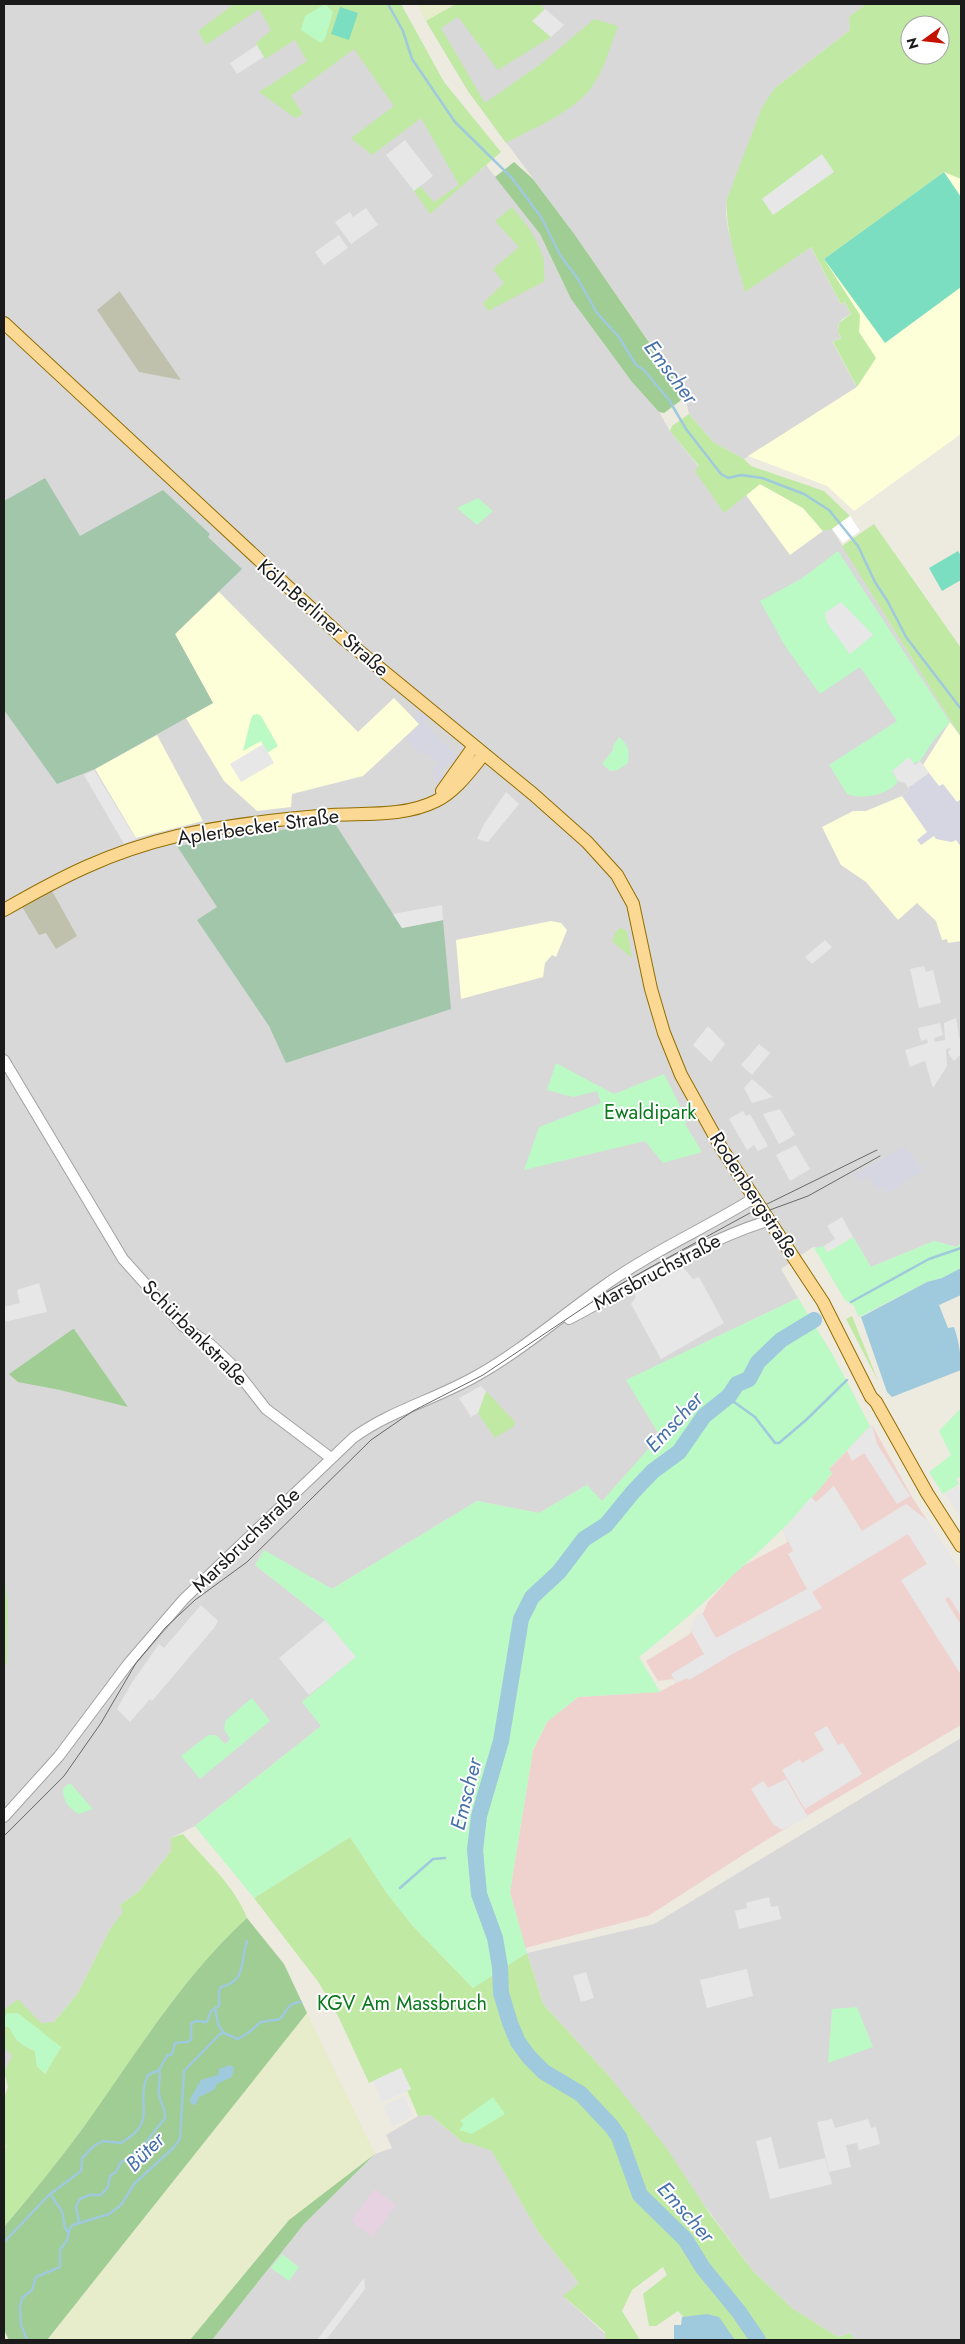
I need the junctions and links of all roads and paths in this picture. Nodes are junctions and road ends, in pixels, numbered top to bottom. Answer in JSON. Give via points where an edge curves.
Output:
{"nodes":[{"id":1,"x":4,"y":323,"type":"edge"},
{"id":2,"x":479,"y":750,"type":"junction"},
{"id":3,"x":4,"y":910,"type":"edge"},
{"id":4,"x":636,"y":915,"type":"joint"},
{"id":5,"x":4,"y":1060,"type":"edge"},
{"id":6,"x":754,"y":1198,"type":"junction"},
{"id":7,"x":770,"y":1220,"type":"junction"},
{"id":8,"x":546,"y":1330,"type":"junction"},
{"id":9,"x":331,"y":1458,"type":"junction"},
{"id":10,"x":961,"y":1546,"type":"edge"},
{"id":11,"x":4,"y":1817,"type":"edge"}],
"edges":[{"from":1,"to":2,"type":"main road","name":"Köln-Berliner Straße","via":[[335,632]]},
{"from":2,"to":3,"type":"main road","name":"Aplerbecker Straße","via":[[436,801],[405,811],[243,824],[154,842],[92,862]]},
{"from":2,"to":4,"type":"main road","name":"Köln-Berliner Straße","via":[[608,863],[627,891]]},
{"from":4,"to":6,"type":"main road","name":"Rodenbergstraße","via":[[651,989],[681,1075],[703,1118]]},
{"from":5,"to":9,"type":"street","name":"Schürbankstraße","via":[[123,1259],[183,1326],[211,1345],[230,1364],[266,1409]]},
{"from":6,"to":7,"type":"main road","name":"Rodenbergstraße"},
{"from":6,"to":8,"type":"street","name":"Marsbruchstraße","via":[[620,1275]]},
{"from":7,"to":8,"type":"street","name":"Marsbruchstraße","via":[[704,1245]]},
{"from":7,"to":10,"type":"main road","name":"Rodenbergstraße","via":[[823,1302],[871,1397]]},
{"from":8,"to":9,"type":"street","name":"Marsbruchstraße","via":[[473,1378],[379,1420]]},
{"from":9,"to":11,"type":"street","name":"Marsbruchstraße","via":[[184,1599],[128,1664],[59,1756]]}]}
